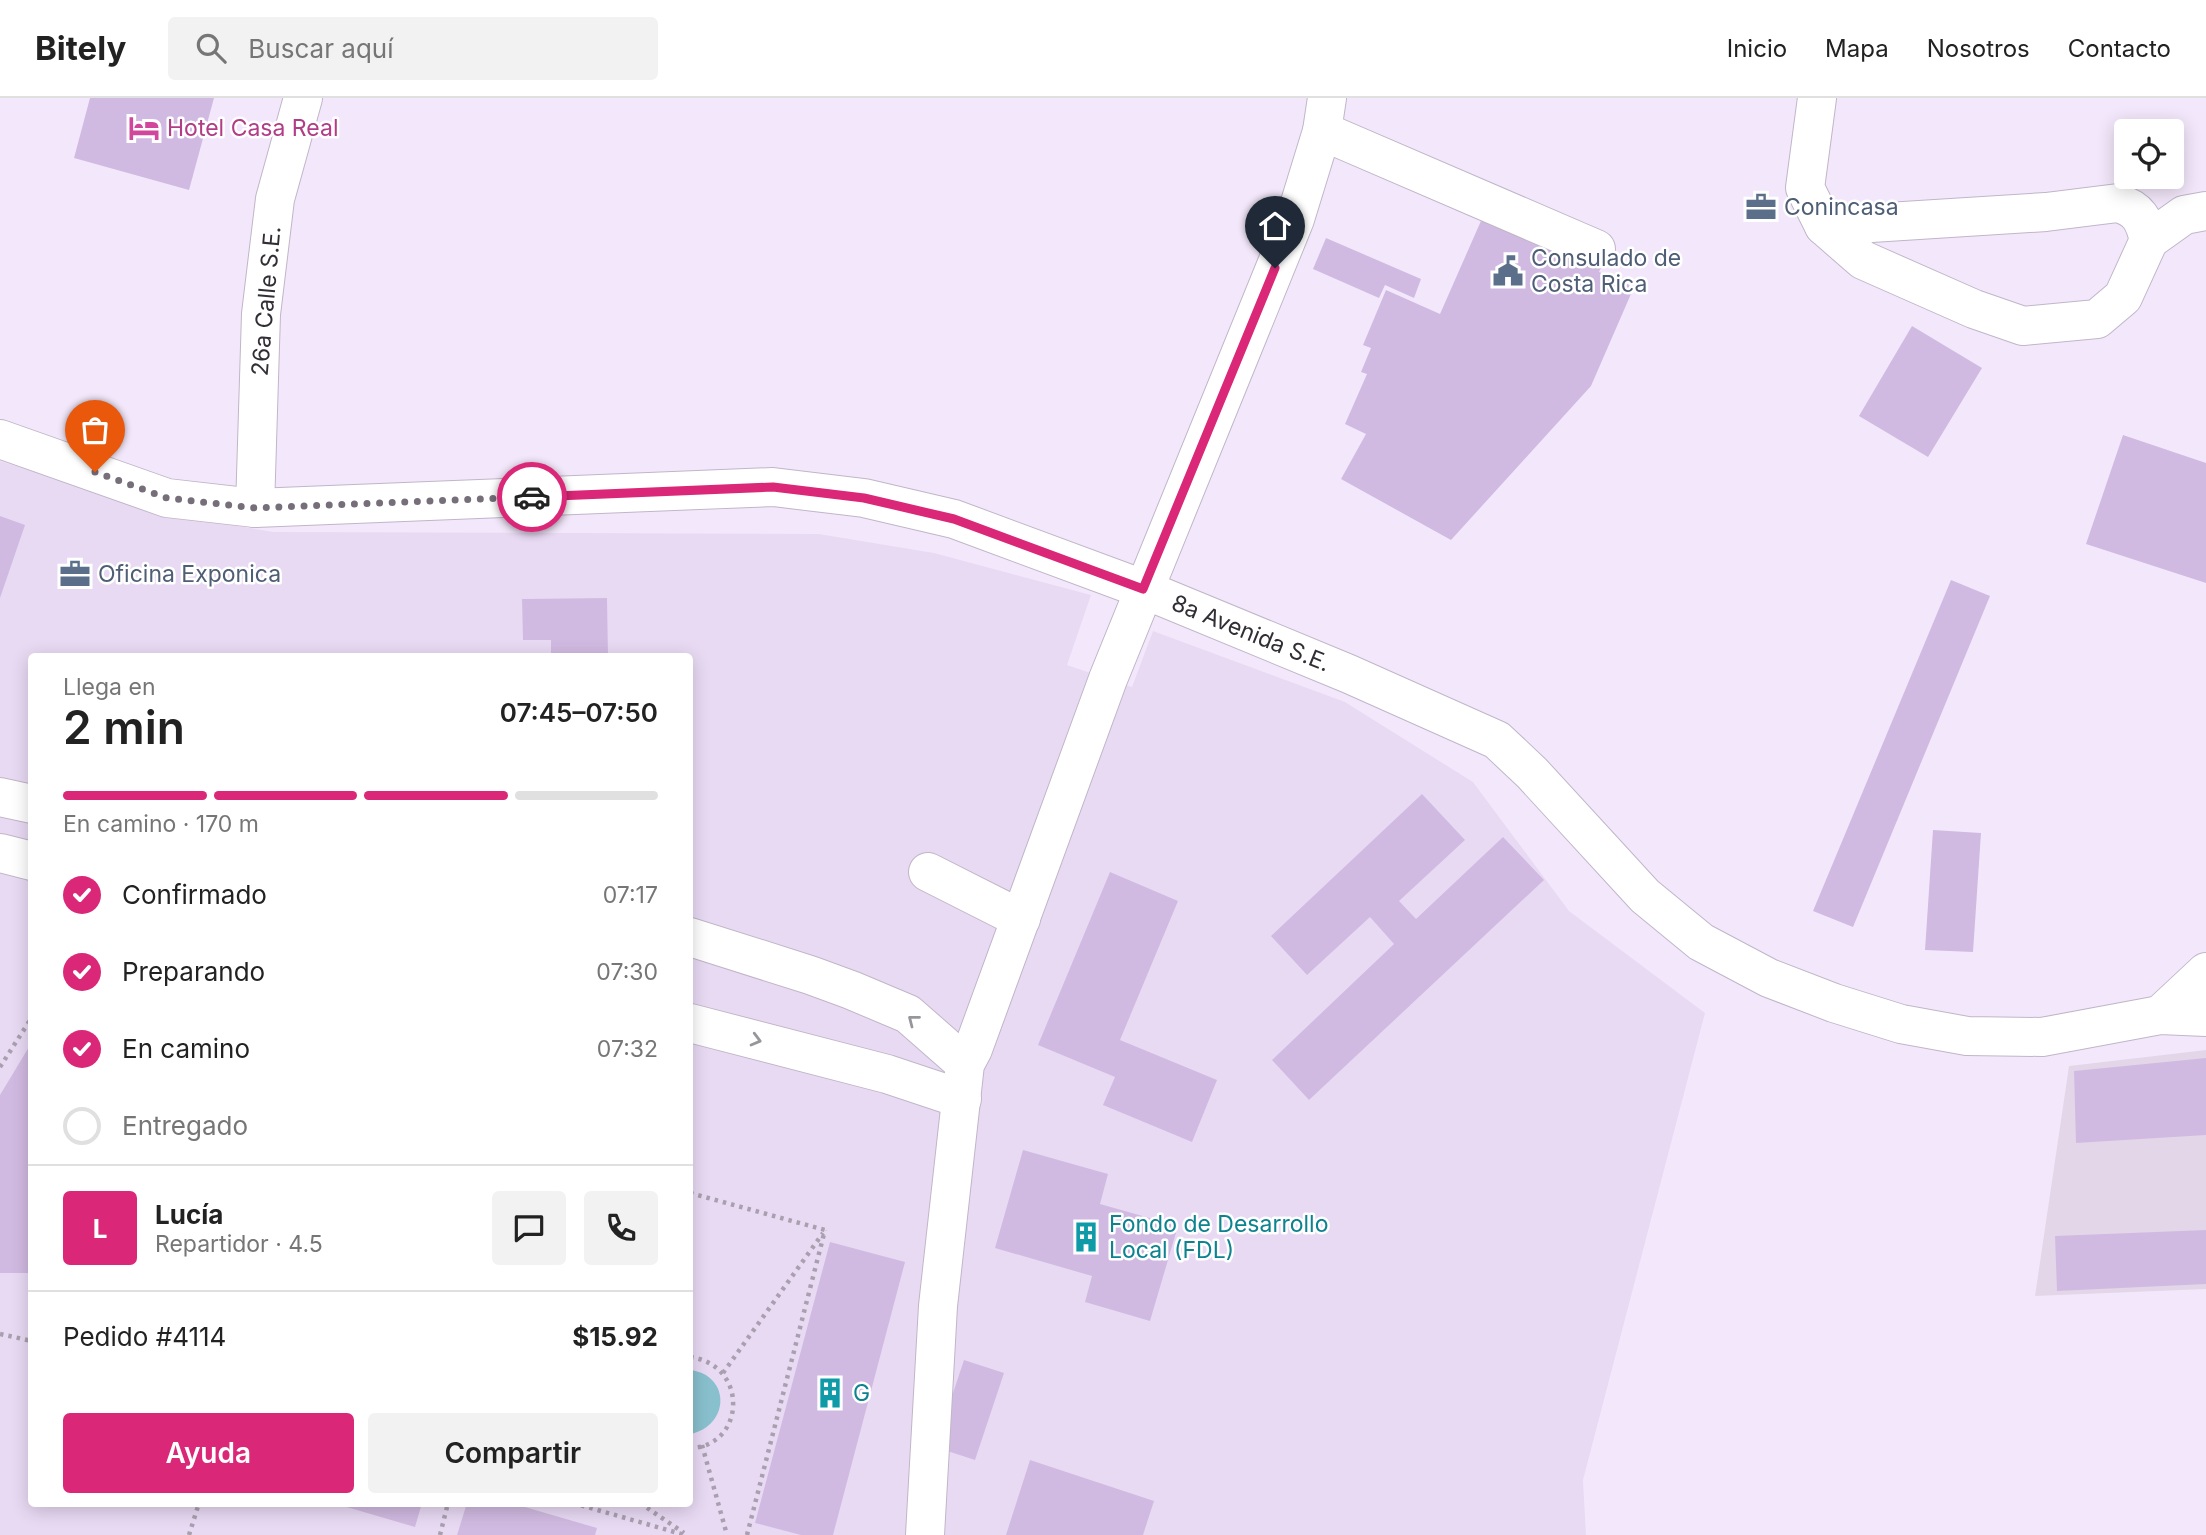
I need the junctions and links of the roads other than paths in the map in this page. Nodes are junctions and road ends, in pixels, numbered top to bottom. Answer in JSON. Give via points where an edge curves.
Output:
{"nodes":[{"id":1,"x":303,"y":98,"type":"edge"},
{"id":2,"x":1817,"y":98,"type":"edge"},
{"id":3,"x":1324,"y":115,"type":"edge"},
{"id":4,"x":2206,"y":211,"type":"edge"},
{"id":5,"x":1824,"y":226,"type":"junction"},
{"id":6,"x":2149,"y":240,"type":"junction"},
{"id":7,"x":1596,"y":248,"type":"dead end"},
{"id":8,"x":0,"y":439,"type":"edge"},
{"id":9,"x":255,"y":508,"type":"junction"},
{"id":10,"x":1143,"y":589,"type":"junction"},
{"id":11,"x":0,"y":797,"type":"edge"},
{"id":12,"x":28,"y":803,"type":"edge"},
{"id":13,"x":0,"y":853,"type":"edge"},
{"id":14,"x":28,"y":860,"type":"edge"},
{"id":15,"x":928,"y":872,"type":"dead end"},
{"id":16,"x":1021,"y":919,"type":"junction"},
{"id":17,"x":693,"y":938,"type":"edge"},
{"id":18,"x":2206,"y":972,"type":"edge"},
{"id":19,"x":2160,"y":1014,"type":"junction"},
{"id":20,"x":2206,"y":1017,"type":"edge"},
{"id":21,"x":693,"y":1024,"type":"edge"},
{"id":22,"x":964,"y":1082,"type":"junction"},
{"id":23,"x":925,"y":1535,"type":"edge"}],
"edges":[{"from":1,"to":9,"type":"street","name":"26a Calle S.E.","via":[[275,199],[261,314]]},
{"from":2,"to":5,"type":"street","via":[[1805,188]]},
{"from":3,"to":7,"type":"street"},
{"from":3,"to":10,"type":"street","via":[[1295,219]]},
{"from":4,"to":6,"type":"street","via":[[2184,215]]},
{"from":5,"to":6,"type":"street","via":[[2118,204],[2137,212]]},
{"from":5,"to":6,"type":"street","via":[[1863,260],[2023,326],[2097,319],[2123,297]]},
{"from":8,"to":9,"type":"street","name":"8a Avenida S.E.","via":[[167,498]]},
{"from":9,"to":10,"type":"street","name":"8a Avenida S.E.","via":[[773,487],[864,498],[954,519]]},
{"from":10,"to":16,"type":"street"},
{"from":10,"to":19,"type":"street","name":"8a Avenida S.E.","via":[[1497,740],[1644,896],[1701,942],[1769,978],[1901,1024],[1967,1036],[2042,1037]]},
{"from":11,"to":12,"type":"street"},
{"from":13,"to":14,"type":"street"},
{"from":15,"to":16,"type":"street"},
{"from":16,"to":22,"type":"street"},
{"from":22,"to":17,"type":"street","one_way":true,"via":[[908,1014],[810,975]]},
{"from":18,"to":19,"type":"street"},
{"from":19,"to":20,"type":"street","name":"8a Avenida S.E."},
{"from":21,"to":22,"type":"street","one_way":true,"via":[[887,1074]]},
{"from":22,"to":23,"type":"street","via":[[938,1306]]}]}
